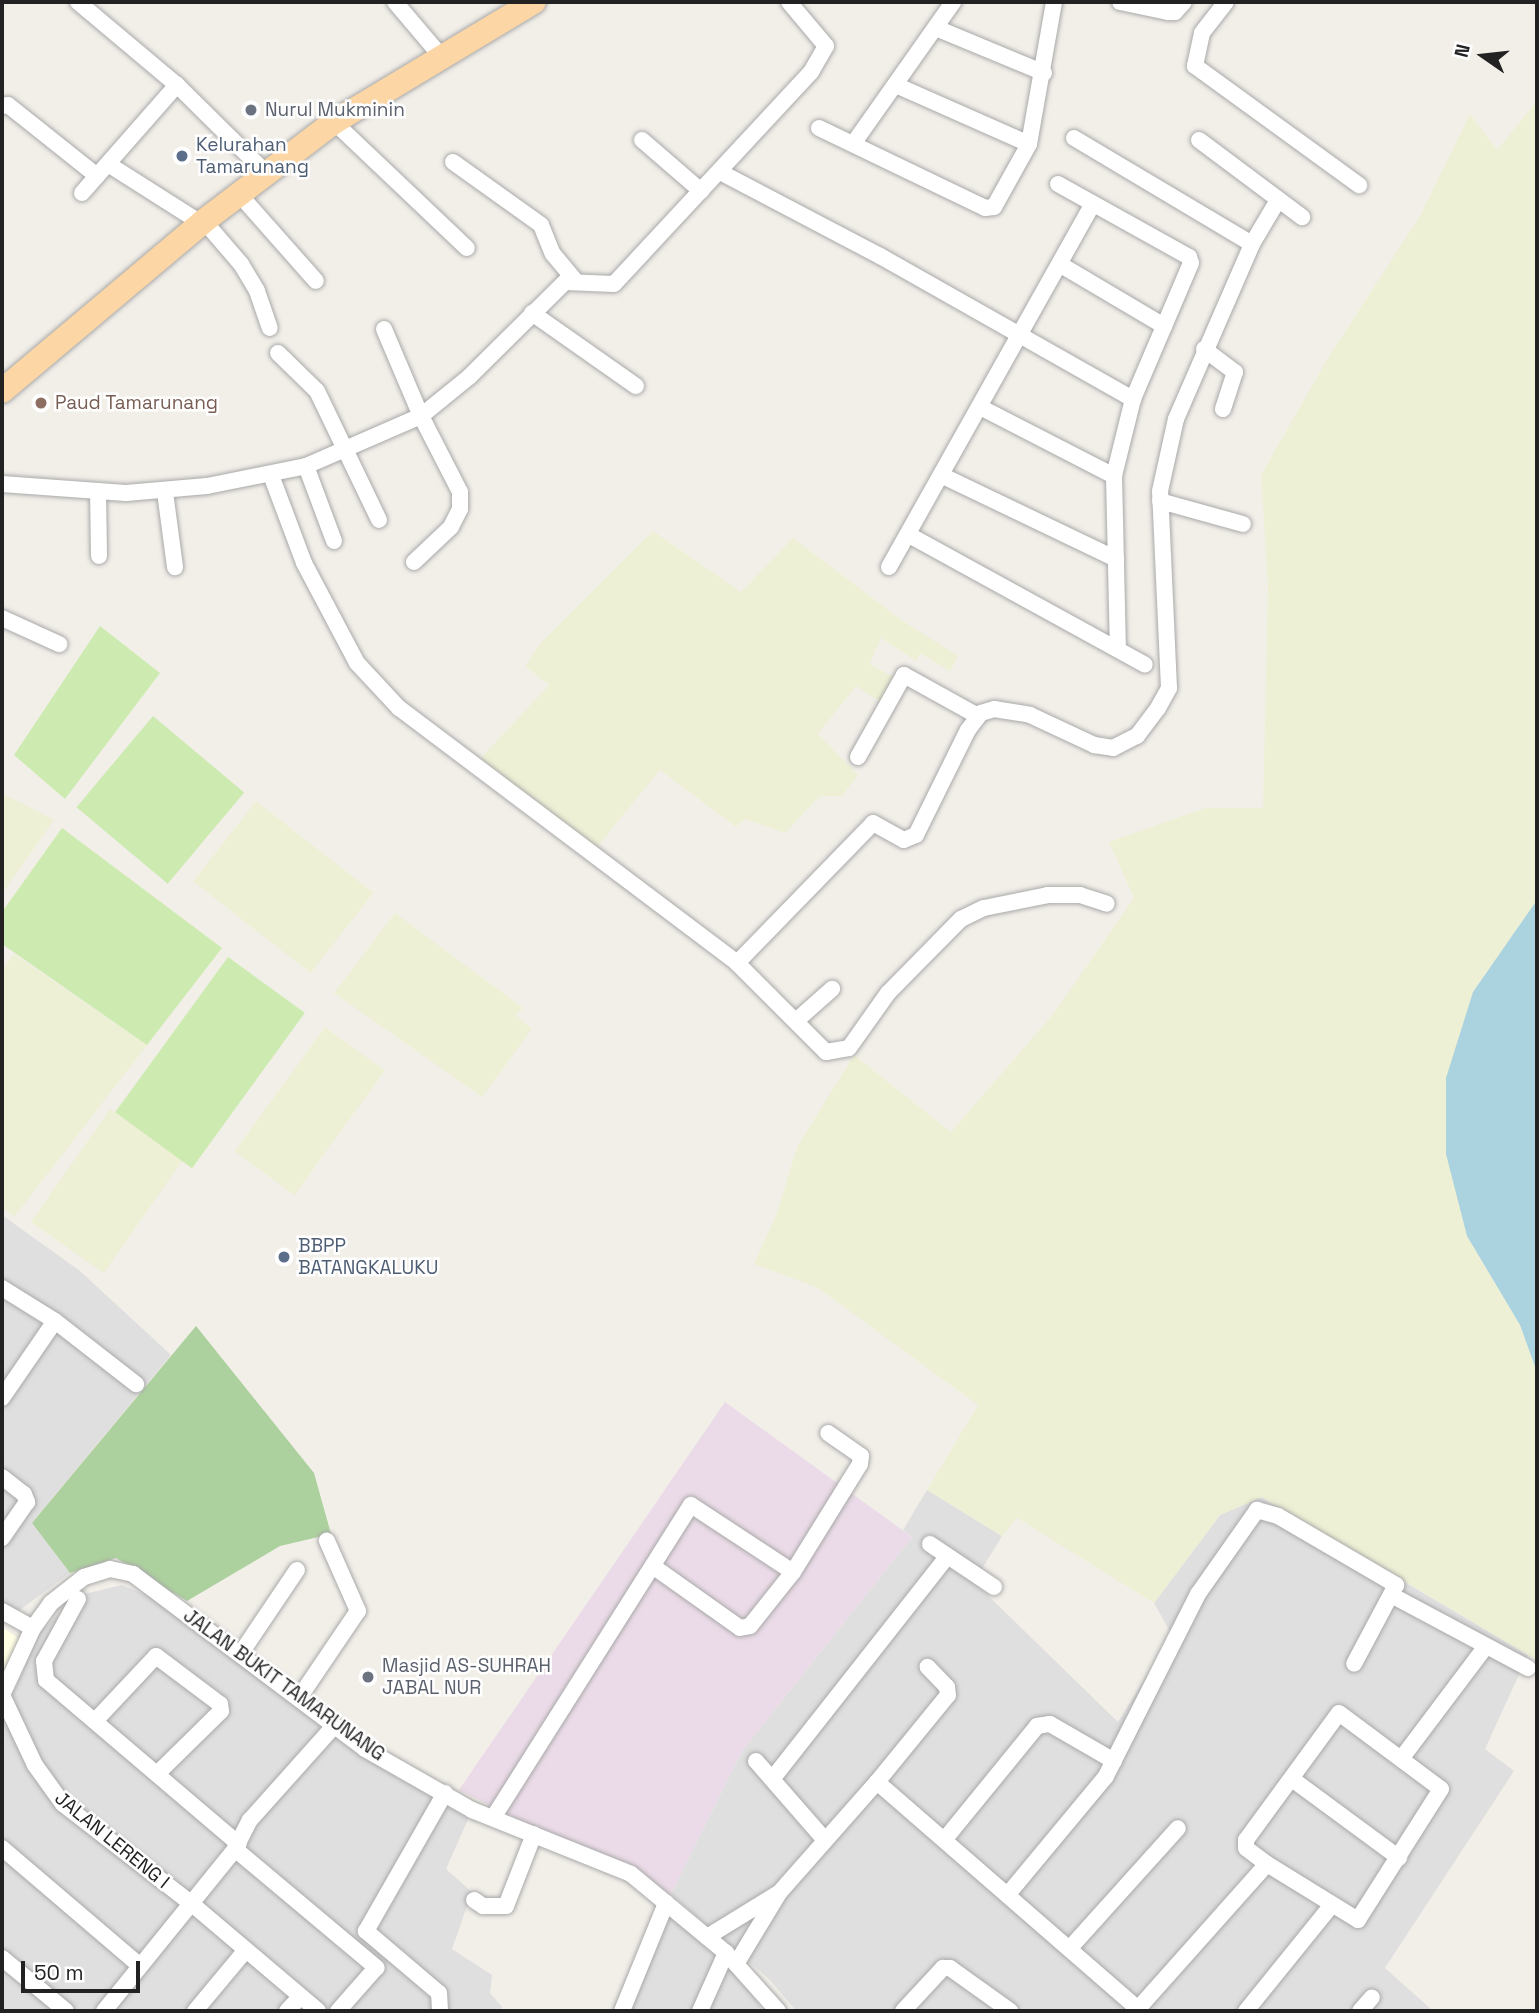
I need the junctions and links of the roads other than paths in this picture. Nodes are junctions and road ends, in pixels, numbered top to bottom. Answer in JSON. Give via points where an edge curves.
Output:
{"nodes":[{"id":1,"x":78,"y":2,"type":"edge"},
{"id":2,"x":396,"y":2,"type":"edge"},
{"id":3,"x":534,"y":2,"type":"edge"},
{"id":4,"x":789,"y":2,"type":"edge"},
{"id":5,"x":953,"y":2,"type":"edge"},
{"id":6,"x":1054,"y":2,"type":"edge"},
{"id":7,"x":1120,"y":2,"type":"edge"},
{"id":8,"x":1184,"y":2,"type":"edge"},
{"id":9,"x":1226,"y":2,"type":"edge"},
{"id":10,"x":936,"y":28,"type":"junction"},
{"id":11,"x":440,"y":55,"type":"junction"},
{"id":12,"x":1044,"y":73,"type":"junction"},
{"id":13,"x":177,"y":85,"type":"junction"},
{"id":14,"x":898,"y":86,"type":"junction"},
{"id":15,"x":2,"y":106,"type":"edge"},
{"id":16,"x":334,"y":122,"type":"junction"},
{"id":17,"x":818,"y":128,"type":"dead end"},
{"id":18,"x":1074,"y":138,"type":"dead end"},
{"id":19,"x":642,"y":140,"type":"dead end"},
{"id":20,"x":1199,"y":140,"type":"dead end"},
{"id":21,"x":853,"y":144,"type":"junction"},
{"id":22,"x":1028,"y":144,"type":"junction"},
{"id":23,"x":453,"y":162,"type":"dead end"},
{"id":24,"x":103,"y":170,"type":"junction"},
{"id":25,"x":720,"y":172,"type":"junction"},
{"id":26,"x":266,"y":173,"type":"junction"},
{"id":27,"x":1058,"y":184,"type":"dead end"},
{"id":28,"x":1359,"y":184,"type":"dead end"},
{"id":29,"x":701,"y":191,"type":"junction"},
{"id":30,"x":82,"y":193,"type":"dead end"},
{"id":31,"x":239,"y":194,"type":"junction"},
{"id":32,"x":1278,"y":200,"type":"junction"},
{"id":33,"x":1093,"y":204,"type":"junction"},
{"id":34,"x":1302,"y":217,"type":"dead end"},
{"id":35,"x":202,"y":222,"type":"junction"},
{"id":36,"x":1252,"y":244,"type":"junction"},
{"id":37,"x":467,"y":248,"type":"dead end"},
{"id":38,"x":1060,"y":265,"type":"junction"},
{"id":39,"x":575,"y":280,"type":"junction"},
{"id":40,"x":316,"y":281,"type":"dead end"},
{"id":41,"x":532,"y":313,"type":"junction"},
{"id":42,"x":1164,"y":326,"type":"junction"},
{"id":43,"x":270,"y":328,"type":"dead end"},
{"id":44,"x":384,"y":329,"type":"dead end"},
{"id":45,"x":1018,"y":334,"type":"junction"},
{"id":46,"x":1204,"y":349,"type":"junction"},
{"id":47,"x":278,"y":353,"type":"dead end"},
{"id":48,"x":636,"y":386,"type":"dead end"},
{"id":49,"x":2,"y":391,"type":"edge"},
{"id":50,"x":1133,"y":399,"type":"junction"},
{"id":51,"x":980,"y":407,"type":"junction"},
{"id":52,"x":1223,"y":409,"type":"dead end"},
{"id":53,"x":421,"y":416,"type":"junction"},
{"id":54,"x":347,"y":447,"type":"junction"},
{"id":55,"x":306,"y":466,"type":"junction"},
{"id":56,"x":271,"y":475,"type":"junction"},
{"id":57,"x":943,"y":476,"type":"junction"},
{"id":58,"x":1114,"y":476,"type":"junction"},
{"id":59,"x":2,"y":484,"type":"edge"},
{"id":60,"x":98,"y":491,"type":"junction"},
{"id":61,"x":165,"y":492,"type":"junction"},
{"id":62,"x":1160,"y":501,"type":"junction"},
{"id":63,"x":379,"y":520,"type":"dead end"},
{"id":64,"x":1243,"y":524,"type":"dead end"},
{"id":65,"x":909,"y":535,"type":"junction"},
{"id":66,"x":334,"y":541,"type":"dead end"},
{"id":67,"x":99,"y":556,"type":"dead end"},
{"id":68,"x":1116,"y":559,"type":"junction"},
{"id":69,"x":414,"y":562,"type":"dead end"},
{"id":70,"x":176,"y":567,"type":"dead end"},
{"id":71,"x":889,"y":567,"type":"dead end"},
{"id":72,"x":2,"y":618,"type":"edge"},
{"id":73,"x":59,"y":644,"type":"dead end"},
{"id":74,"x":1118,"y":648,"type":"junction"},
{"id":75,"x":1145,"y":665,"type":"dead end"},
{"id":76,"x":978,"y":716,"type":"junction"},
{"id":77,"x":858,"y":757,"type":"dead end"},
{"id":78,"x":1107,"y":904,"type":"dead end"},
{"id":79,"x":737,"y":963,"type":"junction"},
{"id":80,"x":832,"y":989,"type":"dead end"},
{"id":81,"x":797,"y":1020,"type":"junction"},
{"id":82,"x":2,"y":1288,"type":"edge"},
{"id":83,"x":55,"y":1321,"type":"junction"},
{"id":84,"x":136,"y":1384,"type":"dead end"},
{"id":85,"x":2,"y":1398,"type":"edge"},
{"id":86,"x":828,"y":1433,"type":"dead end"},
{"id":87,"x":2,"y":1477,"type":"edge"},
{"id":88,"x":2,"y":1538,"type":"edge"},
{"id":89,"x":327,"y":1541,"type":"dead end"},
{"id":90,"x":930,"y":1544,"type":"dead end"},
{"id":91,"x":947,"y":1557,"type":"junction"},
{"id":92,"x":654,"y":1567,"type":"junction"},
{"id":93,"x":297,"y":1570,"type":"dead end"},
{"id":94,"x":793,"y":1572,"type":"junction"},
{"id":95,"x":993,"y":1587,"type":"dead end"},
{"id":96,"x":1393,"y":1596,"type":"junction"},
{"id":97,"x":78,"y":1599,"type":"dead end"},
{"id":98,"x":2,"y":1611,"type":"edge"},
{"id":99,"x":33,"y":1628,"type":"junction"},
{"id":100,"x":1486,"y":1646,"type":"junction"},
{"id":101,"x":240,"y":1653,"type":"junction"},
{"id":102,"x":1354,"y":1664,"type":"dead end"},
{"id":103,"x":928,"y":1667,"type":"dead end"},
{"id":104,"x":1528,"y":1668,"type":"dead end"},
{"id":105,"x":2,"y":1695,"type":"edge"},
{"id":106,"x":299,"y":1698,"type":"junction"},
{"id":107,"x":95,"y":1721,"type":"junction"},
{"id":108,"x":334,"y":1726,"type":"junction"},
{"id":109,"x":1401,"y":1759,"type":"junction"},
{"id":110,"x":756,"y":1761,"type":"dead end"},
{"id":111,"x":1114,"y":1761,"type":"junction"},
{"id":112,"x":157,"y":1774,"type":"junction"},
{"id":113,"x":773,"y":1778,"type":"junction"},
{"id":114,"x":1292,"y":1779,"type":"junction"},
{"id":115,"x":877,"y":1782,"type":"junction"},
{"id":116,"x":445,"y":1793,"type":"junction"},
{"id":117,"x":493,"y":1818,"type":"junction"},
{"id":118,"x":1178,"y":1828,"type":"dead end"},
{"id":119,"x":534,"y":1834,"type":"junction"},
{"id":120,"x":824,"y":1839,"type":"junction"},
{"id":121,"x":945,"y":1839,"type":"junction"},
{"id":122,"x":237,"y":1847,"type":"junction"},
{"id":123,"x":2,"y":1848,"type":"edge"},
{"id":124,"x":1399,"y":1858,"type":"junction"},
{"id":125,"x":1267,"y":1864,"type":"junction"},
{"id":126,"x":779,"y":1893,"type":"junction"},
{"id":127,"x":1009,"y":1893,"type":"junction"},
{"id":128,"x":474,"y":1900,"type":"dead end"},
{"id":129,"x":666,"y":1903,"type":"junction"},
{"id":130,"x":192,"y":1904,"type":"junction"},
{"id":131,"x":1331,"y":1906,"type":"junction"},
{"id":132,"x":707,"y":1937,"type":"junction"},
{"id":133,"x":1070,"y":1948,"type":"junction"},
{"id":134,"x":245,"y":1951,"type":"junction"},
{"id":135,"x":2,"y":1958,"type":"edge"},
{"id":136,"x":731,"y":1959,"type":"junction"},
{"id":137,"x":139,"y":1965,"type":"junction"},
{"id":138,"x":300,"y":1997,"type":"junction"},
{"id":139,"x":1372,"y":1997,"type":"dead end"},
{"id":140,"x":66,"y":2011,"type":"edge"},
{"id":141,"x":104,"y":2011,"type":"edge"},
{"id":142,"x":195,"y":2011,"type":"edge"},
{"id":143,"x":288,"y":2011,"type":"edge"},
{"id":144,"x":318,"y":2011,"type":"edge"},
{"id":145,"x":338,"y":2011,"type":"edge"},
{"id":146,"x":440,"y":2011,"type":"edge"},
{"id":147,"x":622,"y":2011,"type":"edge"},
{"id":148,"x":700,"y":2011,"type":"edge"},
{"id":149,"x":778,"y":2011,"type":"edge"},
{"id":150,"x":903,"y":2011,"type":"edge"},
{"id":151,"x":1010,"y":2011,"type":"edge"},
{"id":152,"x":1138,"y":2011,"type":"edge"},
{"id":153,"x":1246,"y":2011,"type":"edge"},
{"id":154,"x":1360,"y":2011,"type":"edge"}],
"edges":[{"from":1,"to":13,"type":"street"},
{"from":2,"to":11,"type":"street"},
{"from":3,"to":11,"type":"main road"},
{"from":4,"to":25,"type":"street","via":[[826,46],[822,59]]},
{"from":5,"to":10,"type":"street"},
{"from":6,"to":12,"type":"street"},
{"from":7,"to":8,"type":"street","via":[[1175,12]]},
{"from":9,"to":28,"type":"street","via":[[1202,33],[1195,66]]},
{"from":10,"to":12,"type":"street"},
{"from":10,"to":14,"type":"street"},
{"from":11,"to":16,"type":"main road"},
{"from":12,"to":22,"type":"street"},
{"from":13,"to":24,"type":"street"},
{"from":13,"to":26,"type":"street"},
{"from":14,"to":21,"type":"street"},
{"from":14,"to":22,"type":"street"},
{"from":15,"to":24,"type":"street","via":[[8,105]]},
{"from":16,"to":26,"type":"main road"},
{"from":16,"to":37,"type":"street"},
{"from":17,"to":21,"type":"street"},
{"from":18,"to":36,"type":"street"},
{"from":19,"to":29,"type":"street"},
{"from":20,"to":32,"type":"street"},
{"from":21,"to":22,"type":"street","via":[[985,208],[994,207],[1003,195]]},
{"from":23,"to":39,"type":"street","via":[[541,225],[553,254]]},
{"from":24,"to":30,"type":"street"},
{"from":24,"to":35,"type":"street"},
{"from":25,"to":29,"type":"street"},
{"from":25,"to":45,"type":"street"},
{"from":26,"to":31,"type":"main road"},
{"from":27,"to":33,"type":"street"},
{"from":29,"to":39,"type":"street","via":[[614,284]]},
{"from":31,"to":35,"type":"main road"},
{"from":31,"to":40,"type":"street"},
{"from":32,"to":34,"type":"street"},
{"from":32,"to":36,"type":"street"},
{"from":33,"to":38,"type":"street"},
{"from":33,"to":42,"type":"street","via":[[1189,257],[1189,269]]},
{"from":35,"to":43,"type":"street","via":[[241,264],[263,304]]},
{"from":35,"to":49,"type":"main road"},
{"from":36,"to":46,"type":"street"},
{"from":38,"to":42,"type":"street"},
{"from":38,"to":45,"type":"street"},
{"from":39,"to":41,"type":"street","via":[[565,282]]},
{"from":41,"to":48,"type":"street"},
{"from":41,"to":53,"type":"street","via":[[469,377]]},
{"from":42,"to":50,"type":"street"},
{"from":44,"to":53,"type":"street"},
{"from":45,"to":50,"type":"street"},
{"from":45,"to":51,"type":"street"},
{"from":46,"to":52,"type":"street","via":[[1235,372]]},
{"from":46,"to":62,"type":"street","via":[[1176,419]]},
{"from":47,"to":54,"type":"street","via":[[317,391]]},
{"from":50,"to":58,"type":"street"},
{"from":51,"to":57,"type":"street"},
{"from":51,"to":58,"type":"street"},
{"from":53,"to":54,"type":"street"},
{"from":53,"to":69,"type":"street","via":[[457,480],[461,499],[451,527]]},
{"from":54,"to":55,"type":"street"},
{"from":54,"to":63,"type":"street"},
{"from":55,"to":56,"type":"street"},
{"from":55,"to":66,"type":"street"},
{"from":56,"to":61,"type":"street"},
{"from":56,"to":79,"type":"street","via":[[290,534],[357,663],[399,708]]},
{"from":57,"to":65,"type":"street"},
{"from":57,"to":68,"type":"street"},
{"from":58,"to":68,"type":"street"},
{"from":59,"to":60,"type":"street"},
{"from":60,"to":61,"type":"street"},
{"from":60,"to":67,"type":"street"},
{"from":61,"to":70,"type":"street"},
{"from":62,"to":64,"type":"street"},
{"from":62,"to":76,"type":"street","via":[[1169,688],[1137,736],[1112,748],[1094,745],[1030,715],[994,709]]},
{"from":65,"to":71,"type":"street"},
{"from":65,"to":74,"type":"street"},
{"from":68,"to":74,"type":"street"},
{"from":72,"to":73,"type":"street"},
{"from":74,"to":75,"type":"street"},
{"from":76,"to":77,"type":"street","via":[[904,675]]},
{"from":76,"to":79,"type":"street","via":[[916,835],[904,839],[873,823]]},
{"from":78,"to":81,"type":"street","via":[[1080,895],[1048,895],[984,908],[961,919],[888,993],[842,1052],[826,1052]]},
{"from":79,"to":81,"type":"street"},
{"from":80,"to":81,"type":"street"},
{"from":82,"to":83,"type":"street"},
{"from":83,"to":84,"type":"street"},
{"from":83,"to":85,"type":"street"},
{"from":86,"to":94,"type":"street","via":[[862,1460]]},
{"from":87,"to":88,"type":"street","via":[[24,1494],[27,1502]]},
{"from":89,"to":106,"type":"street","via":[[358,1611]]},
{"from":90,"to":91,"type":"street"},
{"from":91,"to":95,"type":"street"},
{"from":91,"to":113,"type":"street"},
{"from":92,"to":94,"type":"street","via":[[746,1629]]},
{"from":92,"to":94,"type":"street","via":[[693,1504]]},
{"from":92,"to":117,"type":"street","via":[[570,1691]]},
{"from":93,"to":101,"type":"street"},
{"from":96,"to":100,"type":"street"},
{"from":96,"to":102,"type":"street"},
{"from":96,"to":111,"type":"street","via":[[1392,1582],[1278,1516],[1257,1510],[1198,1594]]},
{"from":97,"to":107,"type":"street","via":[[43,1670],[46,1680]]},
{"from":98,"to":99,"type":"street"},
{"from":99,"to":101,"type":"street","name":"JALAN BUKIT TAMARUNANG","via":[[65,1589],[110,1569],[133,1574]]},
{"from":99,"to":105,"type":"street","name":"JALAN BUKIT TAMARUNANG"},
{"from":100,"to":104,"type":"street"},
{"from":100,"to":109,"type":"street"},
{"from":101,"to":106,"type":"street","name":"JALAN BUKIT TAMARUNANG"},
{"from":103,"to":115,"type":"street","via":[[947,1687],[948,1695]]},
{"from":105,"to":130,"type":"street","name":"JALAN LERENG I","via":[[51,1791]]},
{"from":106,"to":108,"type":"street","name":"JALAN BUKIT TAMARUNANG"},
{"from":107,"to":112,"type":"street"},
{"from":107,"to":112,"type":"street","via":[[156,1656],[220,1704],[221,1711]]},
{"from":108,"to":116,"type":"street","name":"JALAN BUKIT TAMARUNANG","via":[[365,1749]]},
{"from":108,"to":122,"type":"street","via":[[250,1820]]},
{"from":109,"to":114,"type":"street","via":[[1339,1713]]},
{"from":109,"to":124,"type":"street","via":[[1441,1789]]},
{"from":110,"to":113,"type":"street"},
{"from":111,"to":121,"type":"street","via":[[1050,1724],[1037,1727]]},
{"from":111,"to":127,"type":"street","via":[[1086,1802]]},
{"from":112,"to":122,"type":"street"},
{"from":113,"to":120,"type":"street"},
{"from":114,"to":124,"type":"street"},
{"from":114,"to":125,"type":"street","via":[[1246,1840],[1246,1848]]},
{"from":115,"to":120,"type":"street"},
{"from":115,"to":121,"type":"street"},
{"from":116,"to":117,"type":"street","name":"JALAN BUKIT TAMARUNANG"},
{"from":116,"to":146,"type":"street","via":[[366,1931],[387,1953],[433,1986],[439,1993]]},
{"from":117,"to":119,"type":"street","name":"JALAN BUKIT TAMARUNANG"},
{"from":118,"to":133,"type":"street"},
{"from":119,"to":128,"type":"street","via":[[506,1906],[483,1906]]},
{"from":119,"to":129,"type":"street","name":"JALAN BUKIT TAMARUNANG","via":[[631,1874]]},
{"from":120,"to":126,"type":"street"},
{"from":121,"to":127,"type":"street"},
{"from":122,"to":130,"type":"street"},
{"from":122,"to":145,"type":"street","via":[[375,1970]]},
{"from":123,"to":137,"type":"street"},
{"from":124,"to":131,"type":"street","via":[[1357,1920]]},
{"from":125,"to":131,"type":"street"},
{"from":125,"to":152,"type":"street"},
{"from":126,"to":132,"type":"street"},
{"from":126,"to":136,"type":"street"},
{"from":127,"to":133,"type":"street"},
{"from":129,"to":132,"type":"street","name":"JALAN BUKIT TAMARUNANG"},
{"from":129,"to":147,"type":"street"},
{"from":130,"to":134,"type":"street","name":"JALAN LERENG I"},
{"from":130,"to":137,"type":"street"},
{"from":131,"to":153,"type":"street"},
{"from":132,"to":136,"type":"street","name":"JALAN BUKIT TAMARUNANG"},
{"from":133,"to":152,"type":"street"},
{"from":134,"to":138,"type":"street","name":"JALAN LERENG I"},
{"from":134,"to":142,"type":"street"},
{"from":135,"to":140,"type":"street"},
{"from":136,"to":148,"type":"street"},
{"from":136,"to":149,"type":"street","name":"JALAN BUKIT TAMARUNANG"},
{"from":137,"to":141,"type":"street"},
{"from":138,"to":143,"type":"street"},
{"from":138,"to":144,"type":"street","name":"JALAN LERENG I"},
{"from":139,"to":154,"type":"street"},
{"from":150,"to":151,"type":"street","via":[[943,1968],[950,1968]]}]}
